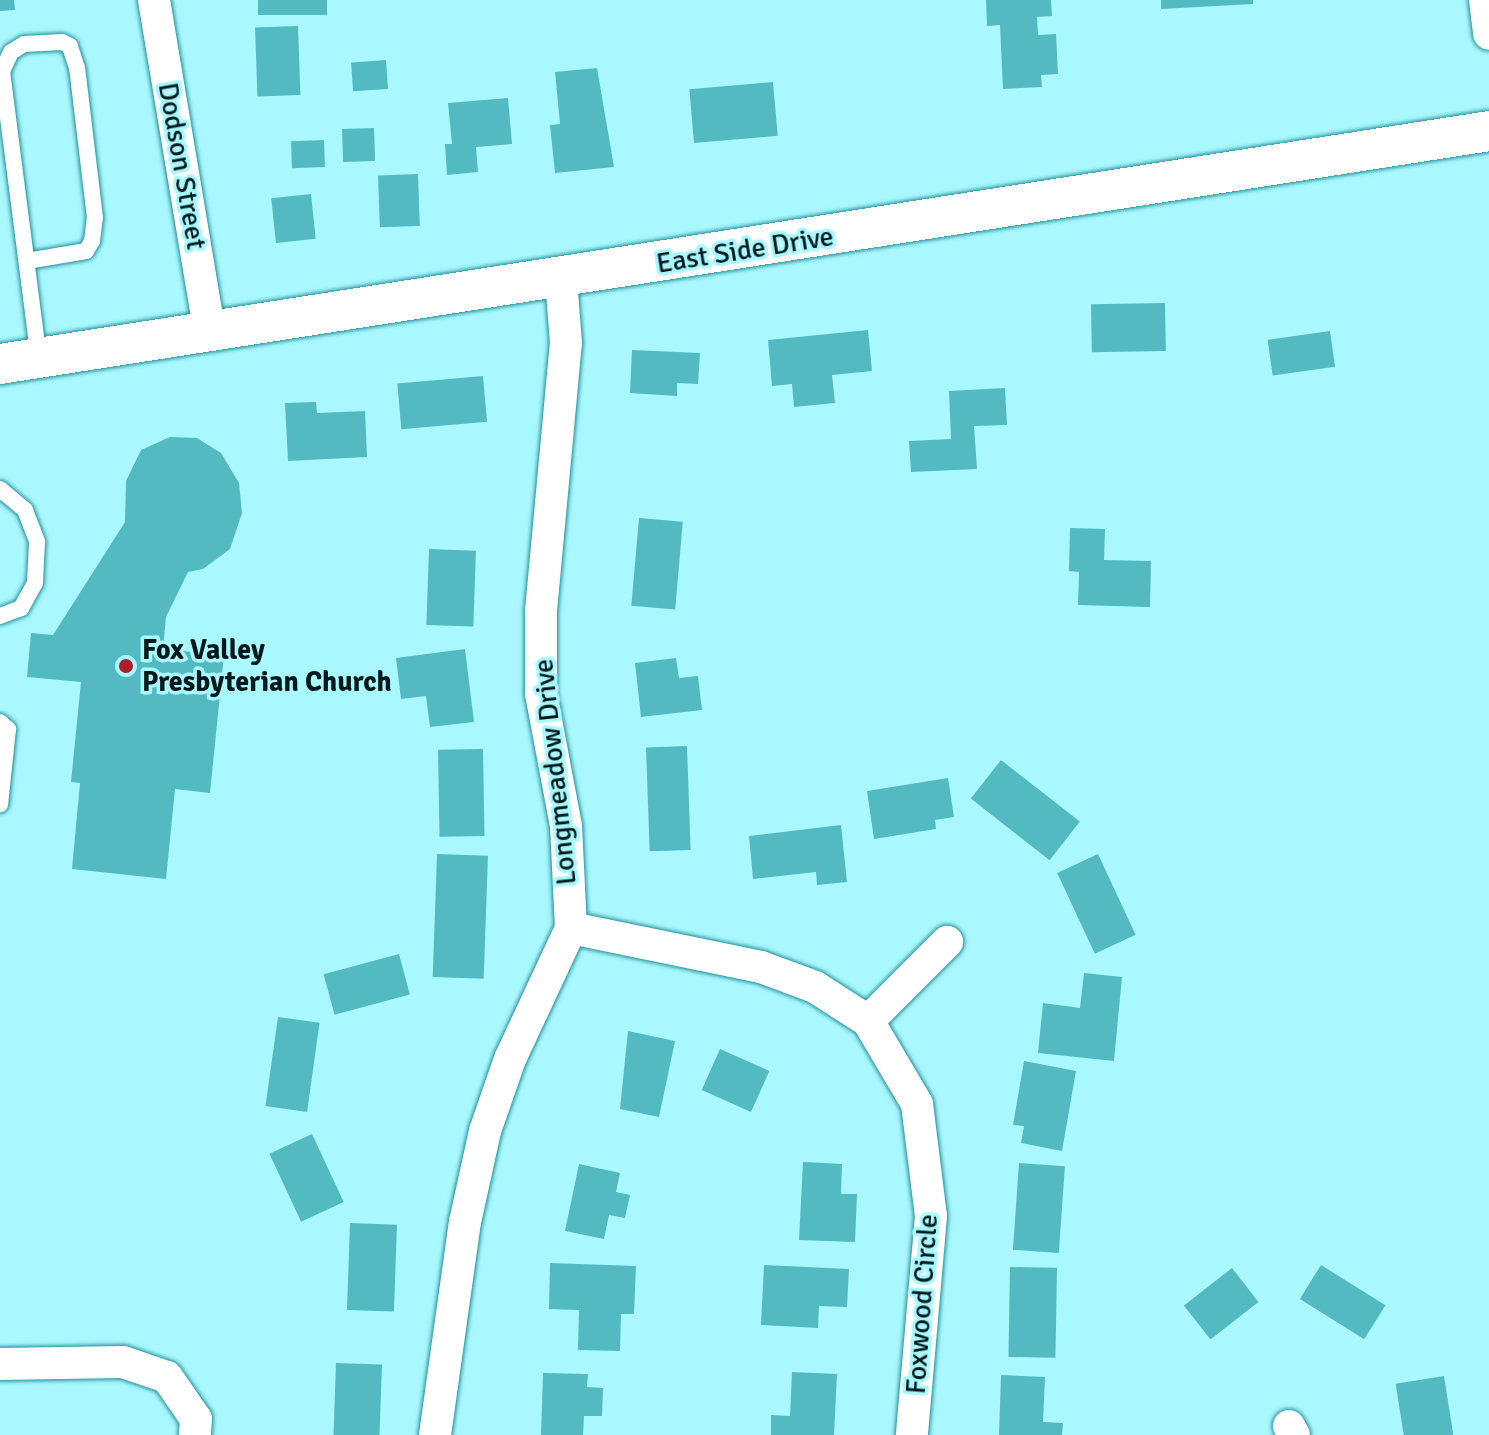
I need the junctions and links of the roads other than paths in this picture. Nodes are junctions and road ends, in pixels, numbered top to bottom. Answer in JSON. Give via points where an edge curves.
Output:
{"nodes":[{"id":1,"x":154,"y":0,"type":"edge"},
{"id":2,"x":1485,"y":0,"type":"edge"},
{"id":3,"x":1489,"y":34,"type":"edge"},
{"id":4,"x":5,"y":52,"type":"edge"},
{"id":5,"x":1489,"y":131,"type":"edge"},
{"id":6,"x":27,"y":261,"type":"junction"},
{"id":7,"x":561,"y":280,"type":"junction"},
{"id":8,"x":210,"y":333,"type":"junction"},
{"id":9,"x":39,"y":358,"type":"junction"},
{"id":10,"x":0,"y":364,"type":"edge"},
{"id":11,"x":0,"y":489,"type":"edge"},
{"id":12,"x":0,"y":616,"type":"edge"},
{"id":13,"x":0,"y":722,"type":"edge"},
{"id":14,"x":0,"y":805,"type":"edge"},
{"id":15,"x":571,"y":928,"type":"junction"},
{"id":16,"x":947,"y":942,"type":"dead end"},
{"id":17,"x":868,"y":1021,"type":"junction"},
{"id":18,"x":0,"y":1364,"type":"edge"},
{"id":19,"x":195,"y":1435,"type":"edge"},
{"id":20,"x":435,"y":1435,"type":"edge"},
{"id":21,"x":912,"y":1435,"type":"edge"}],
"edges":[{"from":1,"to":8,"type":"street","name":"Dodson Street"},
{"from":2,"to":3,"type":"street"},
{"from":4,"to":6,"type":"lane","via":[[2,71]]},
{"from":4,"to":6,"type":"lane","via":[[44,42],[70,46],[95,218],[86,251]]},
{"from":5,"to":7,"type":"street","name":"East Side Drive"},
{"from":6,"to":9,"type":"lane"},
{"from":7,"to":8,"type":"street","name":"East Side Drive"},
{"from":7,"to":15,"type":"street","name":"Longmeadow Drive","via":[[566,343],[541,611],[541,694],[566,826]]},
{"from":8,"to":9,"type":"street","name":"East Side Drive"},
{"from":9,"to":10,"type":"street","name":"East Side Drive"},
{"from":11,"to":12,"type":"lane","via":[[25,510],[37,542],[35,583],[21,608]]},
{"from":13,"to":14,"type":"lane","via":[[8,729]]},
{"from":15,"to":17,"type":"street","name":"Foxwood Circle","via":[[761,967],[815,987]]},
{"from":15,"to":20,"type":"street","name":"Longmeadow Drive","via":[[510,1059],[485,1131],[465,1222]]},
{"from":16,"to":17,"type":"street"},
{"from":17,"to":21,"type":"street","name":"Foxwood Circle","via":[[917,1104],[931,1216]]},
{"from":18,"to":19,"type":"street","via":[[123,1362],[167,1377],[196,1419]]}]}
